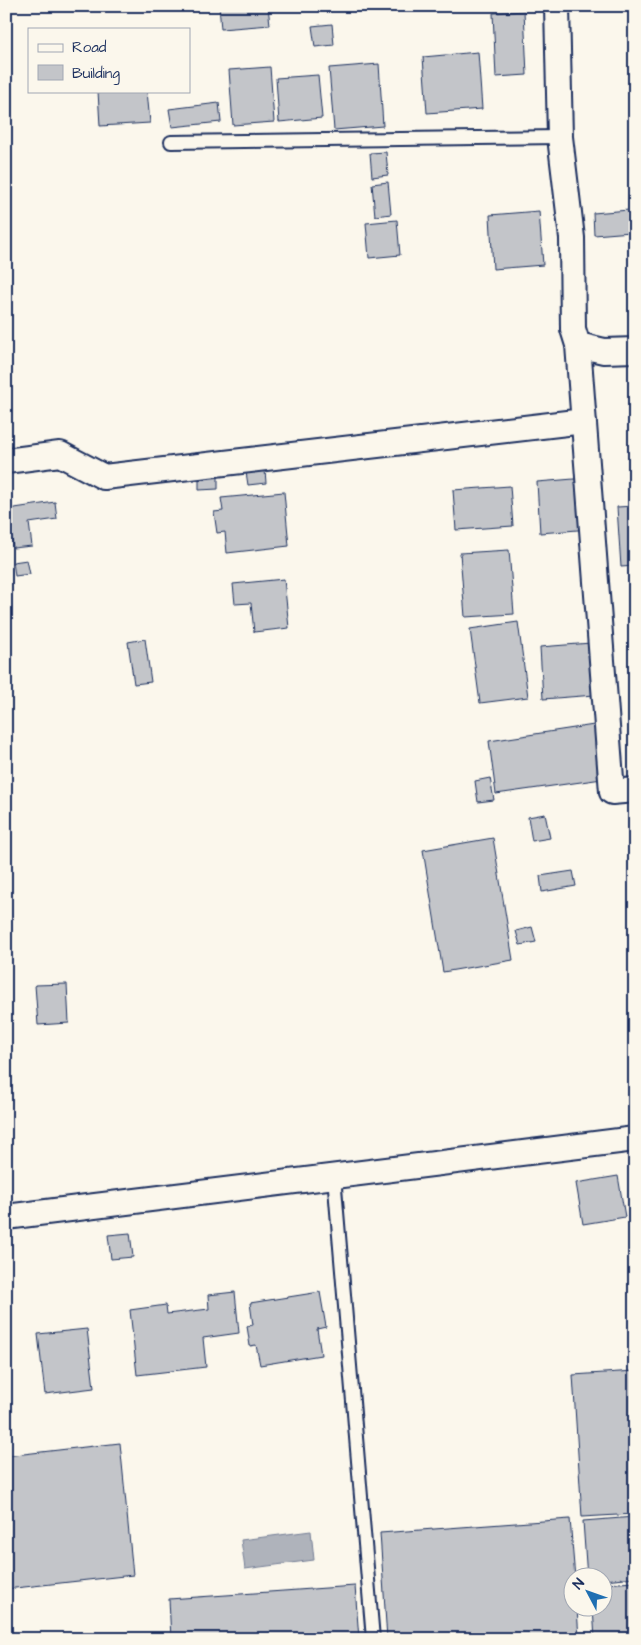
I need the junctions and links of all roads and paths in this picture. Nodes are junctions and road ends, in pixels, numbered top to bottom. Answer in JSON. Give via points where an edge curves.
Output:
{"nodes":[{"id":1,"x":558,"y":6,"type":"edge"},
{"id":2,"x":560,"y":136,"type":"junction"},
{"id":3,"x":171,"y":142,"type":"dead end"},
{"id":4,"x":578,"y":345,"type":"junction"},
{"id":5,"x":635,"y":350,"type":"edge"},
{"id":6,"x":584,"y":421,"type":"junction"},
{"id":7,"x":6,"y":461,"type":"edge"},
{"id":8,"x":635,"y":790,"type":"edge"},
{"id":9,"x":635,"y":1139,"type":"edge"},
{"id":10,"x":334,"y":1176,"type":"junction"},
{"id":11,"x":6,"y":1218,"type":"edge"},
{"id":12,"x":373,"y":1639,"type":"edge"}],
"edges":[{"from":1,"to":2,"type":"street"},
{"from":2,"to":3,"type":"lane"},
{"from":2,"to":4,"type":"street","via":[[572,238],[573,329]]},
{"from":4,"to":5,"type":"street","via":[[604,351]]},
{"from":4,"to":6,"type":"street"},
{"from":6,"to":7,"type":"street","via":[[104,477],[60,454]]},
{"from":6,"to":8,"type":"street","via":[[612,792]]},
{"from":9,"to":10,"type":"street"},
{"from":10,"to":11,"type":"street"},
{"from":10,"to":12,"type":"lane"}]}
